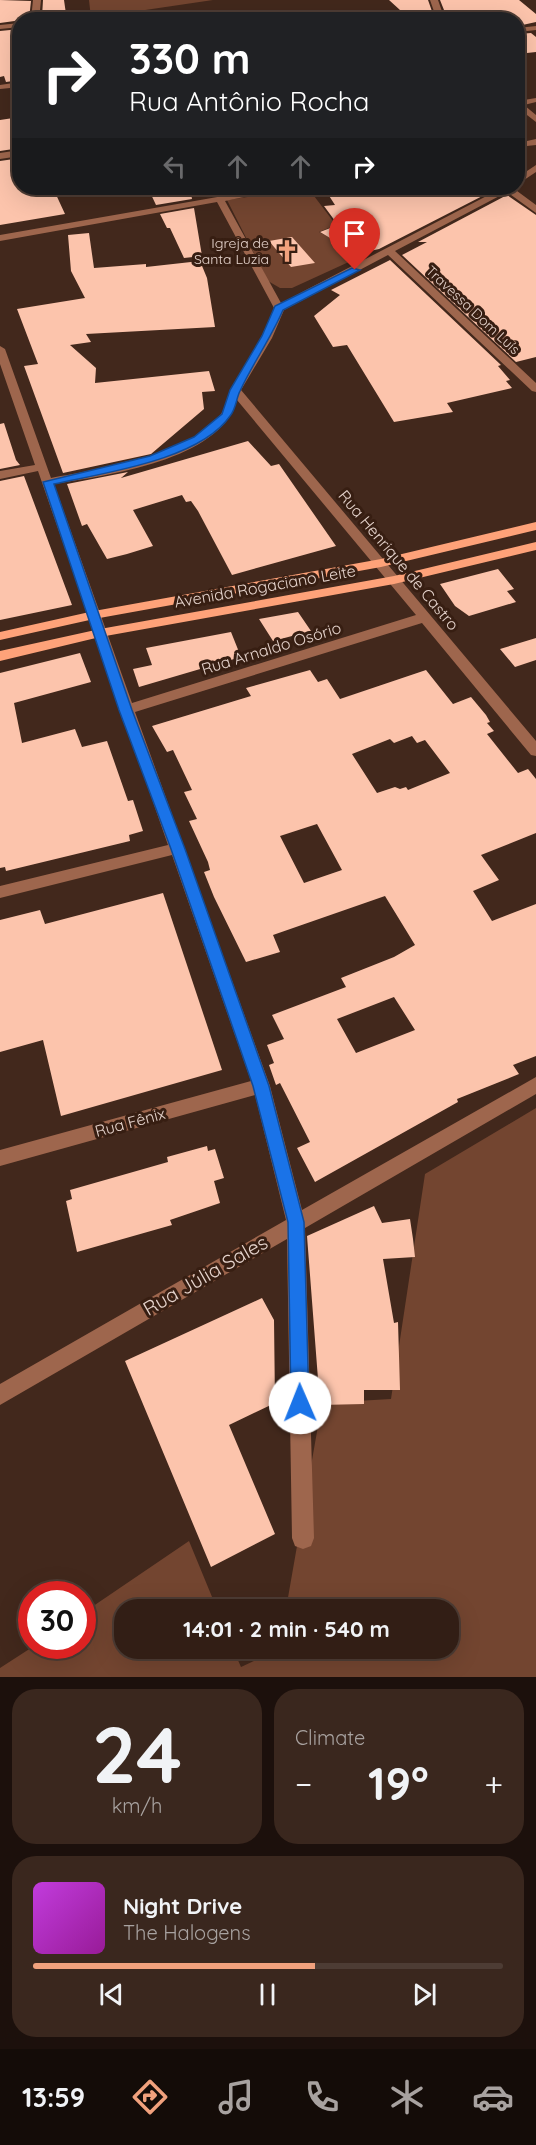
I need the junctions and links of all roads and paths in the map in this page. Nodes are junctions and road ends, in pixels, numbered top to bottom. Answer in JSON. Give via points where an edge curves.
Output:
{"nodes":[{"id":1,"x":242,"y":195,"type":"edge"},
{"id":2,"x":495,"y":195,"type":"edge"},
{"id":3,"x":517,"y":195,"type":"edge"},
{"id":4,"x":220,"y":199,"type":"junction"},
{"id":5,"x":536,"y":210,"type":"edge"},
{"id":6,"x":0,"y":238,"type":"edge"},
{"id":7,"x":390,"y":251,"type":"junction"},
{"id":8,"x":279,"y":308,"type":"junction"},
{"id":9,"x":0,"y":349,"type":"edge"},
{"id":10,"x":536,"y":389,"type":"edge"},
{"id":11,"x":235,"y":390,"type":"junction"},
{"id":12,"x":42,"y":467,"type":"junction"},
{"id":13,"x":0,"y":475,"type":"edge"},
{"id":14,"x":48,"y":482,"type":"junction"},
{"id":15,"x":536,"y":526,"type":"edge"},
{"id":16,"x":536,"y":546,"type":"edge"},
{"id":17,"x":381,"y":563,"type":"junction"},
{"id":18,"x":394,"y":580,"type":"junction"},
{"id":19,"x":94,"y":615,"type":"junction"},
{"id":20,"x":425,"y":617,"type":"junction"},
{"id":21,"x":100,"y":633,"type":"junction"},
{"id":22,"x":0,"y":636,"type":"edge"},
{"id":23,"x":0,"y":656,"type":"edge"},
{"id":24,"x":126,"y":710,"type":"junction"},
{"id":25,"x":536,"y":752,"type":"edge"},
{"id":26,"x":178,"y":849,"type":"junction"},
{"id":27,"x":0,"y":892,"type":"edge"},
{"id":28,"x":536,"y":1085,"type":"edge"},
{"id":29,"x":261,"y":1086,"type":"junction"},
{"id":30,"x":0,"y":1158,"type":"edge"},
{"id":31,"x":296,"y":1222,"type":"junction"},
{"id":32,"x":0,"y":1395,"type":"edge"},
{"id":33,"x":303,"y":1538,"type":"dead end"}],
"edges":[{"from":1,"to":4,"type":"street"},
{"from":2,"to":7,"type":"street"},
{"from":3,"to":5,"type":"street"},
{"from":4,"to":6,"type":"street"},
{"from":4,"to":8,"type":"street"},
{"from":7,"to":8,"type":"street"},
{"from":7,"to":10,"type":"street","name":"Travessa Dom Luís"},
{"from":8,"to":11,"type":"street","via":[[266,339]]},
{"from":9,"to":12,"type":"street"},
{"from":11,"to":14,"type":"street","via":[[226,415],[198,439],[176,450],[153,459]]},
{"from":11,"to":17,"type":"street","name":"Rua Henrique de Castro"},
{"from":12,"to":13,"type":"street"},
{"from":12,"to":14,"type":"street"},
{"from":14,"to":19,"type":"street"},
{"from":15,"to":17,"type":"main road","name":"Avenida Rogaciano Leite"},
{"from":16,"to":18,"type":"main road","name":"Avenida Rogaciano Leite"},
{"from":17,"to":18,"type":"street","name":"Rua Henrique de Castro"},
{"from":17,"to":19,"type":"main road","name":"Avenida Rogaciano Leite"},
{"from":18,"to":20,"type":"street","name":"Rua Henrique de Castro"},
{"from":18,"to":21,"type":"main road","name":"Avenida Rogaciano Leite"},
{"from":19,"to":21,"type":"street"},
{"from":19,"to":22,"type":"main road","name":"Avenida Rogaciano Leite"},
{"from":20,"to":24,"type":"street","name":"Rua Arnaldo Osório"},
{"from":20,"to":25,"type":"street","name":"Rua Henrique de Castro"},
{"from":21,"to":23,"type":"main road","name":"Avenida Rogaciano Leite"},
{"from":21,"to":24,"type":"street"},
{"from":24,"to":26,"type":"street"},
{"from":26,"to":27,"type":"street"},
{"from":26,"to":29,"type":"street"},
{"from":28,"to":31,"type":"street","name":"Rua Júlia Sales"},
{"from":29,"to":30,"type":"street","name":"Rua Fênix"},
{"from":29,"to":31,"type":"street"},
{"from":31,"to":32,"type":"street","name":"Rua Júlia Sales"},
{"from":31,"to":33,"type":"street"}]}
